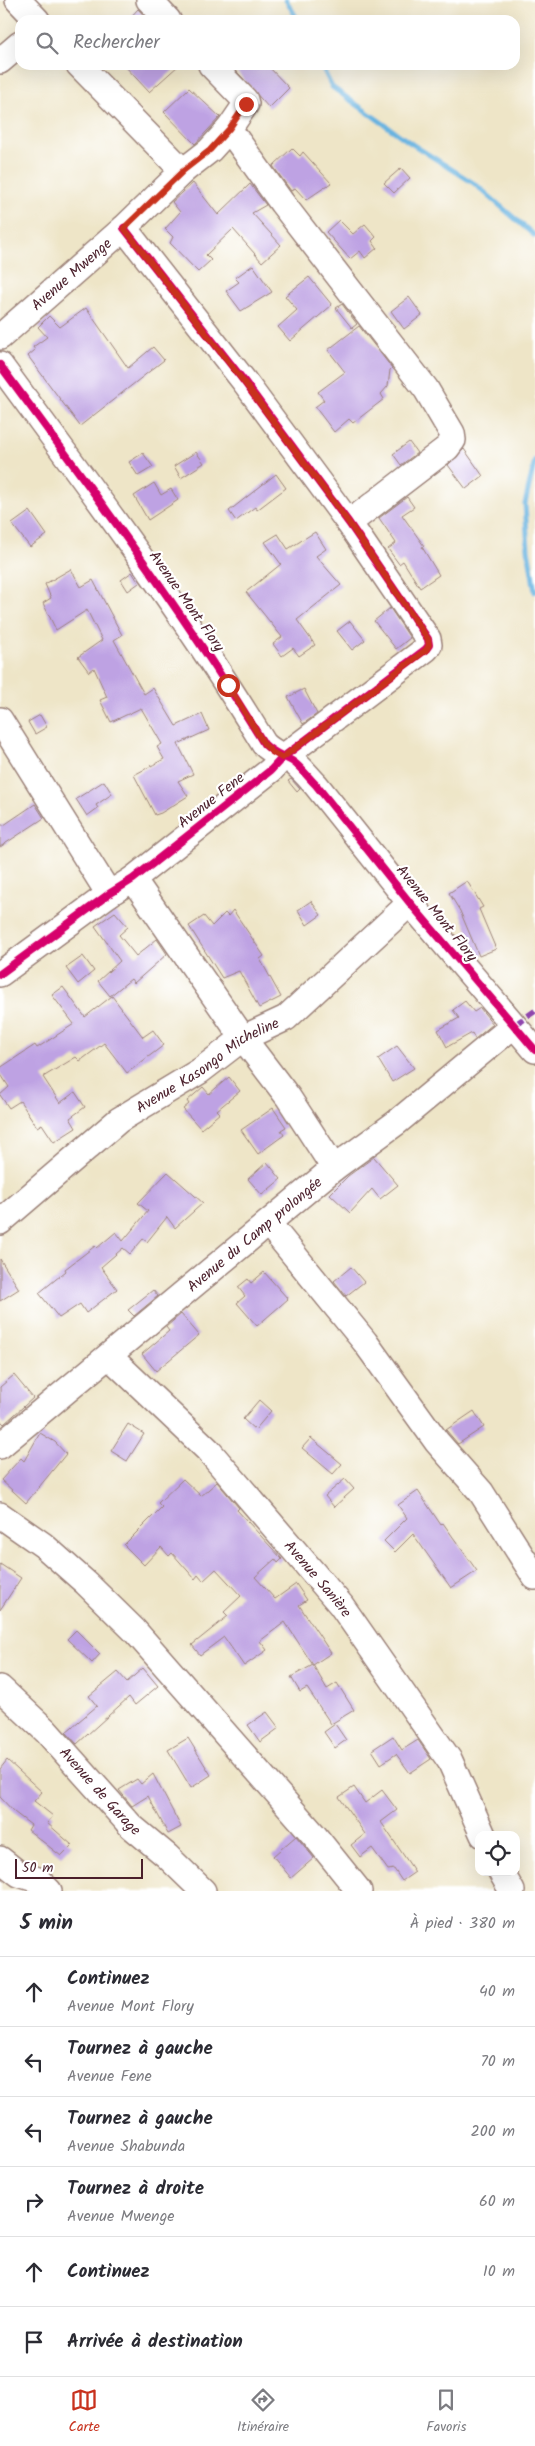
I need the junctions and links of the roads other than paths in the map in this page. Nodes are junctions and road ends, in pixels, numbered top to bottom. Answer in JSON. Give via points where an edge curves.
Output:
{"nodes":[{"id":1,"x":18,"y":0,"type":"edge"},
{"id":2,"x":149,"y":0,"type":"edge"},
{"id":3,"x":32,"y":15,"type":"edge"},
{"id":4,"x":163,"y":15,"type":"edge"},
{"id":5,"x":15,"y":48,"type":"edge"},
{"id":6,"x":0,"y":61,"type":"edge"},
{"id":7,"x":84,"y":70,"type":"edge"},
{"id":8,"x":216,"y":70,"type":"edge"},
{"id":9,"x":229,"y":129,"type":"junction"},
{"id":10,"x":183,"y":171,"type":"junction"},
{"id":11,"x":124,"y":228,"type":"junction"},
{"id":12,"x":0,"y":337,"type":"edge"},
{"id":13,"x":0,"y":365,"type":"edge"},
{"id":14,"x":349,"y":523,"type":"junction"},
{"id":15,"x":0,"y":720,"type":"edge"},
{"id":16,"x":282,"y":758,"type":"junction"},
{"id":17,"x":133,"y":879,"type":"junction"},
{"id":18,"x":109,"y":894,"type":"junction"},
{"id":19,"x":410,"y":904,"type":"junction"},
{"id":20,"x":0,"y":974,"type":"edge"},
{"id":21,"x":513,"y":1026,"type":"junction"},
{"id":22,"x":243,"y":1038,"type":"junction"},
{"id":23,"x":535,"y":1050,"type":"edge"},
{"id":24,"x":334,"y":1168,"type":"junction"},
{"id":25,"x":0,"y":1222,"type":"edge"},
{"id":26,"x":268,"y":1223,"type":"junction"},
{"id":27,"x":109,"y":1356,"type":"junction"},
{"id":28,"x":0,"y":1446,"type":"edge"},
{"id":29,"x":0,"y":1515,"type":"edge"},
{"id":30,"x":535,"y":1577,"type":"edge"},
{"id":31,"x":3,"y":1698,"type":"edge"},
{"id":32,"x":481,"y":1831,"type":"edge"},
{"id":33,"x":0,"y":1859,"type":"edge"},
{"id":34,"x":503,"y":1876,"type":"edge"},
{"id":35,"x":50,"y":1891,"type":"edge"},
{"id":36,"x":203,"y":1891,"type":"edge"},
{"id":37,"x":359,"y":1891,"type":"edge"},
{"id":38,"x":512,"y":1891,"type":"edge"}],
"edges":[{"from":1,"to":3,"type":"street"},
{"from":2,"to":4,"type":"street"},
{"from":5,"to":6,"type":"street"},
{"from":7,"to":10,"type":"street"},
{"from":8,"to":9,"type":"street","name":"Avenue Mwenge","via":[[246,104]]},
{"from":9,"to":10,"type":"street","name":"Avenue Mwenge","via":[[210,150]]},
{"from":9,"to":14,"type":"street","via":[[426,389],[452,433],[453,440],[446,448]]},
{"from":10,"to":11,"type":"street","name":"Avenue Mwenge"},
{"from":11,"to":12,"type":"street","name":"Avenue Mwenge"},
{"from":11,"to":14,"type":"street"},
{"from":13,"to":16,"type":"street","name":"Avenue Mont Flory","via":[[129,540],[228,685],[264,744]]},
{"from":14,"to":16,"type":"street","name":"Avenue Fene","via":[[429,645]]},
{"from":15,"to":18,"type":"street"},
{"from":16,"to":17,"type":"street","name":"Avenue Fene"},
{"from":16,"to":19,"type":"street","name":"Avenue Mont Flory","via":[[301,768],[316,785]]},
{"from":17,"to":18,"type":"street","name":"Avenue Fene"},
{"from":17,"to":22,"type":"street"},
{"from":18,"to":20,"type":"street","name":"Avenue Fene"},
{"from":19,"to":21,"type":"street","name":"Avenue Mont Flory"},
{"from":19,"to":22,"type":"street","name":"Avenue Kasongo Micheline","via":[[293,1012]]},
{"from":21,"to":23,"type":"street","name":"Avenue Mont Flory"},
{"from":21,"to":24,"type":"street","name":"Avenue du Camp prolongée","via":[[396,1123]]},
{"from":22,"to":24,"type":"street","via":[[288,1097]]},
{"from":22,"to":25,"type":"street","name":"Avenue Kasongo Micheline","via":[[200,1071],[119,1120]]},
{"from":24,"to":26,"type":"street","name":"Avenue du Camp prolongée"},
{"from":26,"to":27,"type":"street","name":"Avenue du Camp prolongée"},
{"from":26,"to":30,"type":"street","via":[[365,1342],[437,1442],[480,1492]]},
{"from":27,"to":28,"type":"street","name":"Avenue du Camp prolongée"},
{"from":27,"to":32,"type":"street","name":"Avenue Sanière","via":[[208,1450],[341,1605],[450,1761]]},
{"from":29,"to":37,"type":"street","via":[[43,1545],[134,1630]]},
{"from":31,"to":36,"type":"street","name":"Avenue de Garage","via":[[46,1731],[131,1826]]},
{"from":33,"to":35,"type":"street","via":[[19,1874],[38,1880]]},
{"from":34,"to":38,"type":"street"}]}
